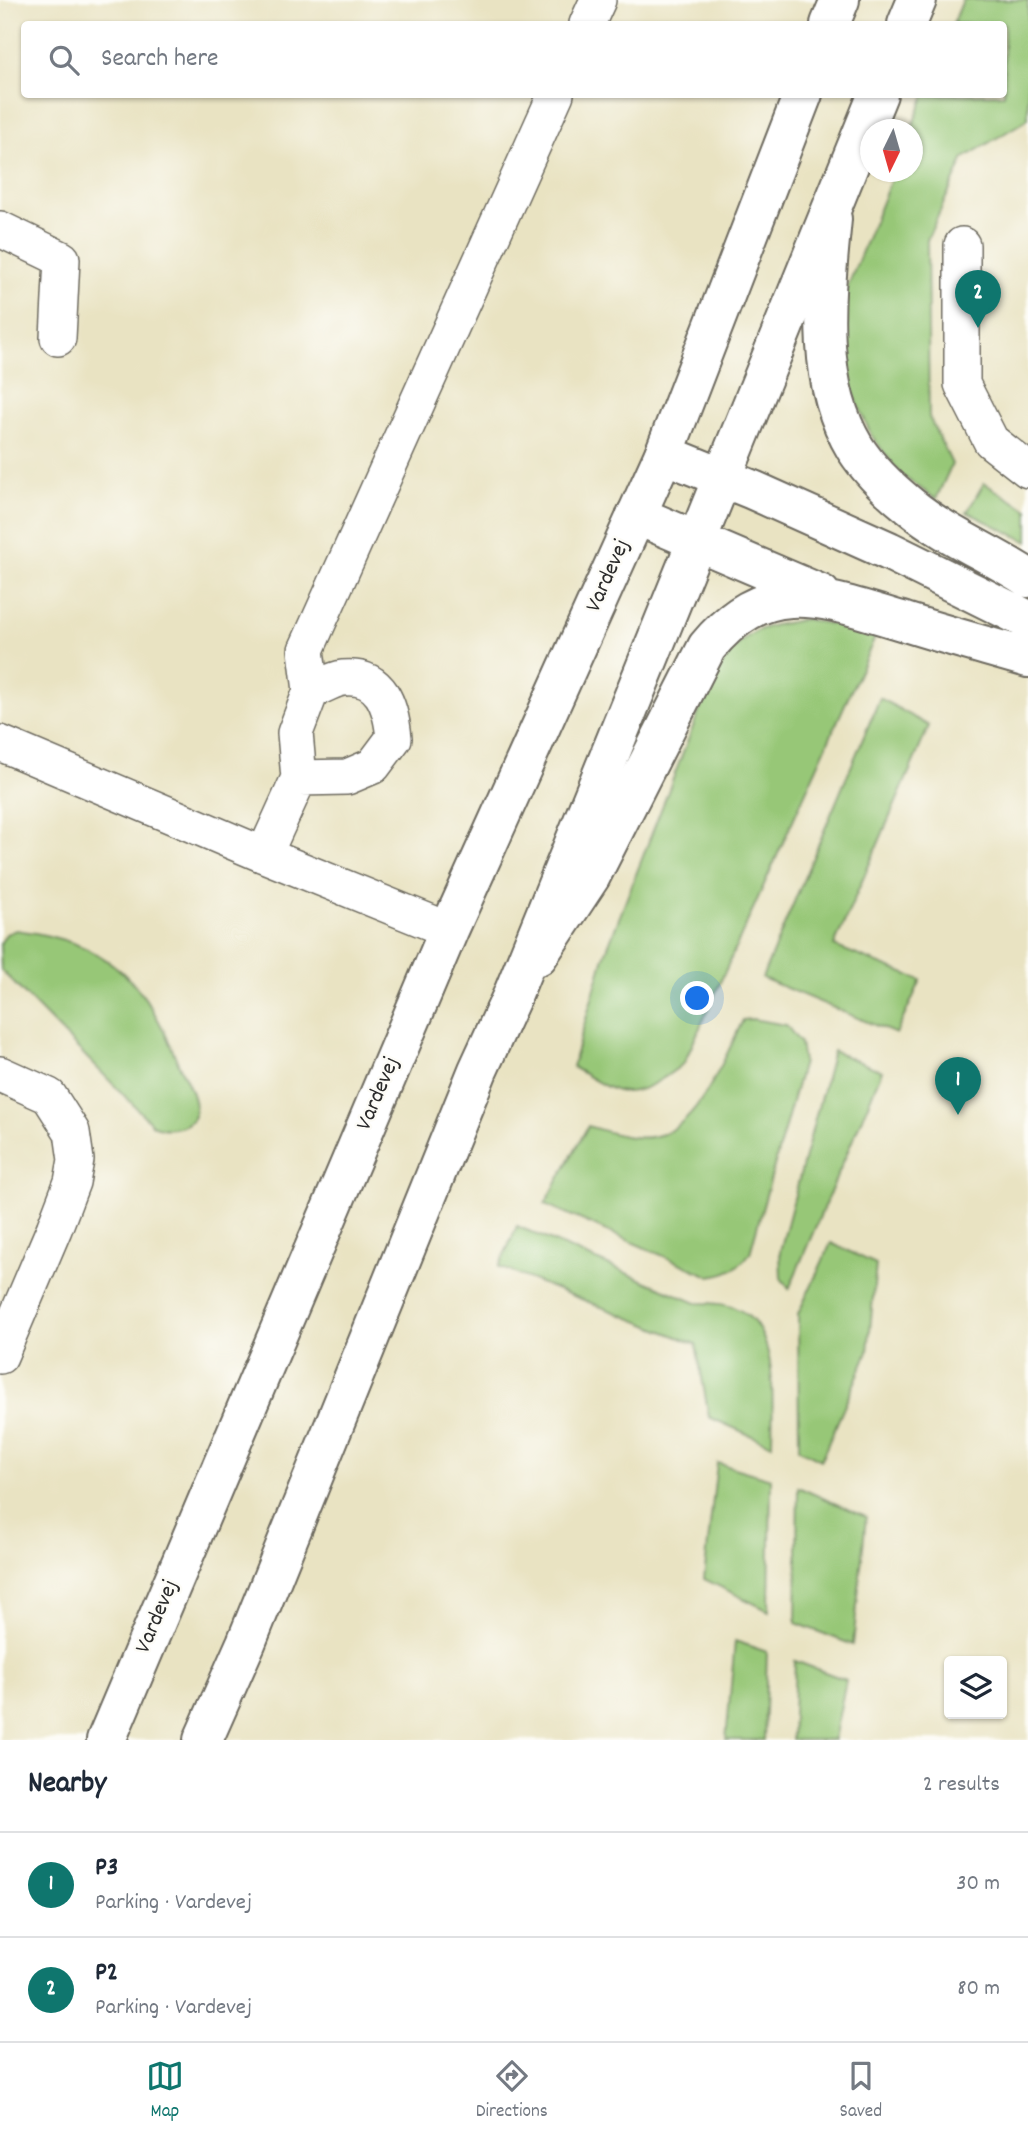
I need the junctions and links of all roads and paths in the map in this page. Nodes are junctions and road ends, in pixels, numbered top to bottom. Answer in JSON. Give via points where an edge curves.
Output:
{"nodes":[{"id":1,"x":598,"y":0,"type":"edge"},
{"id":2,"x":840,"y":0,"type":"edge"},
{"id":3,"x":917,"y":0,"type":"edge"},
{"id":4,"x":588,"y":21,"type":"edge"},
{"id":5,"x":831,"y":21,"type":"edge"},
{"id":6,"x":908,"y":21,"type":"edge"},
{"id":7,"x":554,"y":98,"type":"edge"},
{"id":8,"x":801,"y":98,"type":"edge"},
{"id":9,"x":876,"y":98,"type":"edge"},
{"id":10,"x":834,"y":203,"type":"junction"},
{"id":11,"x":0,"y":229,"type":"edge"},
{"id":12,"x":961,"y":245,"type":"dead end"},
{"id":13,"x":58,"y":338,"type":"dead end"},
{"id":14,"x":664,"y":454,"type":"junction"},
{"id":15,"x":1028,"y":470,"type":"edge"},
{"id":16,"x":723,"y":478,"type":"junction"},
{"id":17,"x":636,"y":515,"type":"junction"},
{"id":18,"x":698,"y":540,"type":"junction"},
{"id":19,"x":1028,"y":578,"type":"edge"},
{"id":20,"x":839,"y":602,"type":"junction"},
{"id":21,"x":1028,"y":620,"type":"edge"},
{"id":22,"x":1028,"y":659,"type":"edge"},
{"id":23,"x":311,"y":691,"type":"junction"},
{"id":24,"x":0,"y":743,"type":"edge"},
{"id":25,"x":299,"y":778,"type":"junction"},
{"id":26,"x":264,"y":855,"type":"junction"},
{"id":27,"x":449,"y":930,"type":"junction"},
{"id":28,"x":512,"y":996,"type":"junction"},
{"id":29,"x":0,"y":1074,"type":"edge"},
{"id":30,"x":0,"y":1356,"type":"edge"},
{"id":31,"x":106,"y":1740,"type":"edge"},
{"id":32,"x":203,"y":1740,"type":"edge"}],
"edges":[{"from":1,"to":4,"type":"lane"},
{"from":2,"to":5,"type":"street"},
{"from":3,"to":6,"type":"street"},
{"from":7,"to":23,"type":"lane","via":[[306,650]]},
{"from":8,"to":14,"type":"street","name":"Vardevej"},
{"from":9,"to":10,"type":"street"},
{"from":10,"to":16,"type":"street"},
{"from":10,"to":19,"type":"street","via":[[826,283],[829,369],[835,404],[855,448],[882,481],[912,507]]},
{"from":11,"to":13,"type":"lane","via":[[62,260]]},
{"from":12,"to":15,"type":"lane","via":[[962,384],[991,441]]},
{"from":14,"to":16,"type":"street"},
{"from":14,"to":17,"type":"street","name":"Vardevej"},
{"from":16,"to":18,"type":"street"},
{"from":16,"to":21,"type":"street","via":[[889,551]]},
{"from":17,"to":18,"type":"street"},
{"from":17,"to":27,"type":"street","name":"Vardevej"},
{"from":18,"to":20,"type":"street"},
{"from":18,"to":28,"type":"street"},
{"from":20,"to":22,"type":"street"},
{"from":20,"to":28,"type":"street","via":[[778,599],[753,606],[719,631],[707,646],[591,876]]},
{"from":23,"to":25,"type":"lane","via":[[295,733]]},
{"from":23,"to":25,"type":"lane","via":[[341,678],[362,680],[382,692],[391,712],[394,738],[373,766],[347,777]]},
{"from":24,"to":26,"type":"lane"},
{"from":25,"to":26,"type":"lane"},
{"from":26,"to":27,"type":"lane"},
{"from":27,"to":31,"type":"street","name":"Vardevej"},
{"from":28,"to":32,"type":"street"},
{"from":29,"to":30,"type":"lane","via":[[49,1096],[72,1132],[76,1160],[54,1230]]}]}
